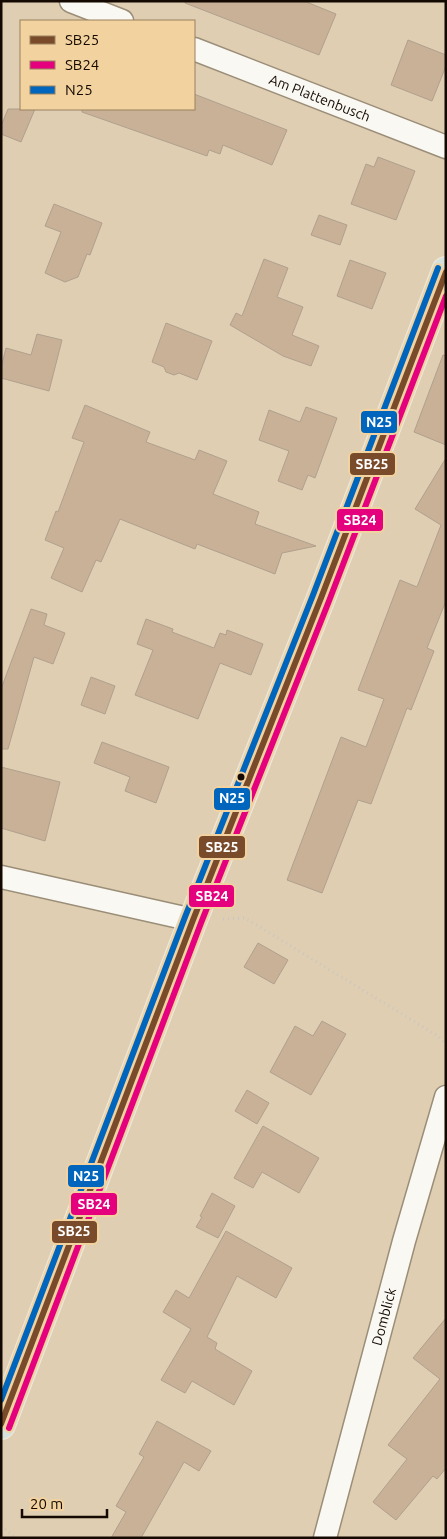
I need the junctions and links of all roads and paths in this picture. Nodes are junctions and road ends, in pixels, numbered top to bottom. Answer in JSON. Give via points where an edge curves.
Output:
{"nodes":[{"id":1,"x":71,"y":1,"type":"edge"},
{"id":2,"x":119,"y":20,"type":"edge"},
{"id":3,"x":195,"y":49,"type":"edge"},
{"id":4,"x":446,"y":147,"type":"edge"},
{"id":5,"x":446,"y":271,"type":"edge"},
{"id":6,"x":1,"y":877,"type":"edge"},
{"id":7,"x":193,"y":920,"type":"junction"},
{"id":8,"x":446,"y":1045,"type":"edge"},
{"id":9,"x":446,"y":1097,"type":"edge"},
{"id":10,"x":1,"y":1425,"type":"edge"},
{"id":11,"x":1,"y":1526,"type":"edge"},
{"id":12,"x":16,"y":1538,"type":"edge"},
{"id":13,"x":325,"y":1538,"type":"edge"}],
"edges":[{"from":1,"to":2,"type":"street"},
{"from":3,"to":4,"type":"street","name":"Am Plattenbusch"},
{"from":5,"to":7,"type":"main road"},
{"from":6,"to":7,"type":"street"},
{"from":7,"to":8,"type":"path","via":[[245,918],[438,1036]]},
{"from":7,"to":10,"type":"main road"},
{"from":9,"to":13,"type":"street","name":"Domblick"},
{"from":11,"to":12,"type":"path"}]}
